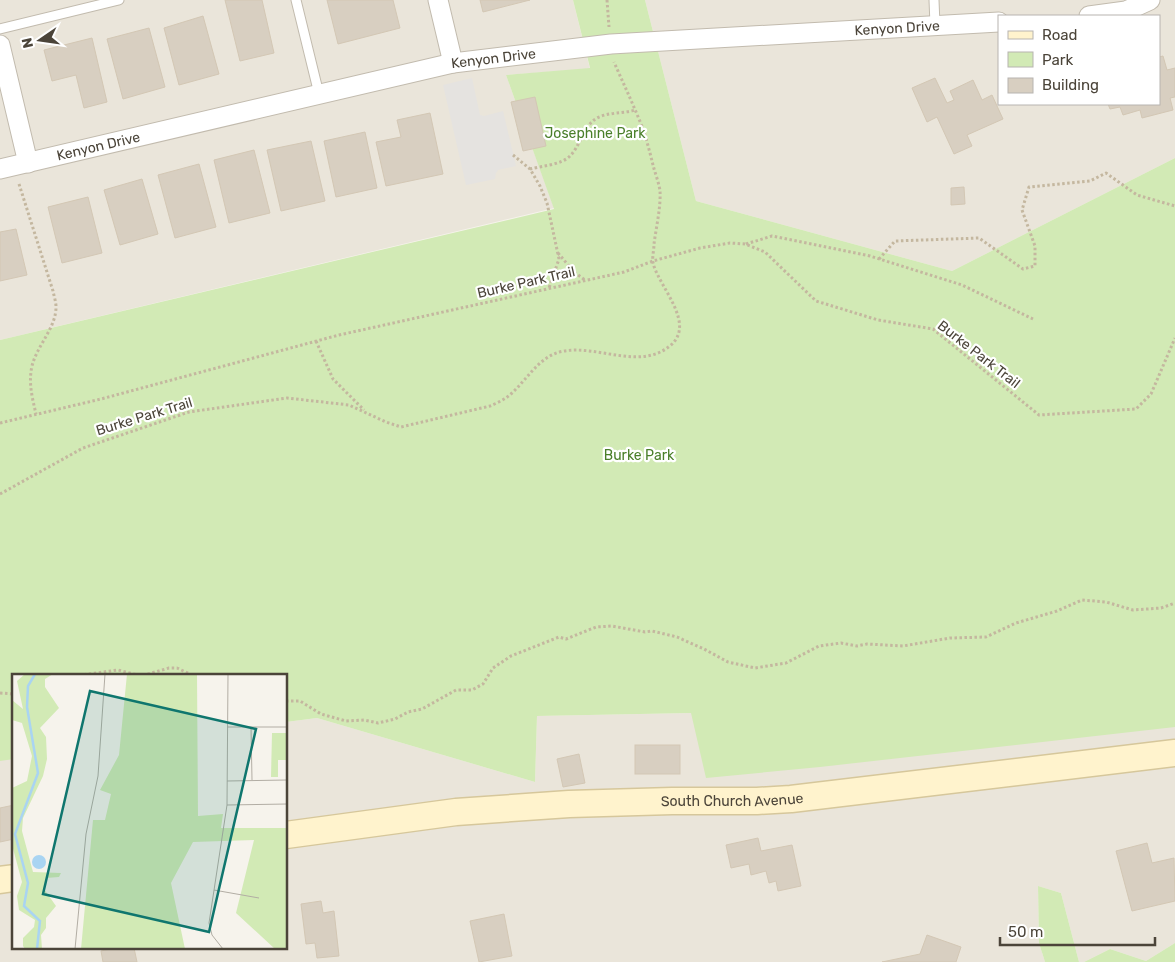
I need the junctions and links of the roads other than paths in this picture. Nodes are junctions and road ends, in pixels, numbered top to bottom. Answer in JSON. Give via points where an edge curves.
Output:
{"nodes":[{"id":1,"x":119,"y":0,"type":"edge"},
{"id":2,"x":296,"y":0,"type":"edge"},
{"id":3,"x":438,"y":0,"type":"edge"},
{"id":4,"x":934,"y":0,"type":"edge"},
{"id":5,"x":1150,"y":0,"type":"edge"},
{"id":6,"x":1095,"y":15,"type":"edge"},
{"id":7,"x":998,"y":22,"type":"edge"},
{"id":8,"x":935,"y":25,"type":"junction"},
{"id":9,"x":0,"y":29,"type":"edge"},
{"id":10,"x":0,"y":45,"type":"edge"},
{"id":11,"x":453,"y":63,"type":"junction"},
{"id":12,"x":319,"y":94,"type":"junction"},
{"id":13,"x":14,"y":166,"type":"edge"},
{"id":14,"x":1175,"y":753,"type":"edge"},
{"id":15,"x":288,"y":835,"type":"edge"}],
"edges":[{"from":1,"to":9,"type":"lane"},
{"from":2,"to":12,"type":"lane"},
{"from":3,"to":11,"type":"street"},
{"from":4,"to":8,"type":"lane"},
{"from":5,"to":6,"type":"street","via":[[1126,10]]},
{"from":7,"to":8,"type":"street","name":"Kenyon Drive"},
{"from":8,"to":11,"type":"street","name":"Kenyon Drive","via":[[611,44]]},
{"from":10,"to":13,"type":"street"},
{"from":11,"to":12,"type":"street","name":"Kenyon Drive"},
{"from":12,"to":13,"type":"street","name":"Kenyon Drive"},
{"from":14,"to":15,"type":"street","name":"South Church Avenue","via":[[791,799],[588,803],[456,812]]}]}
